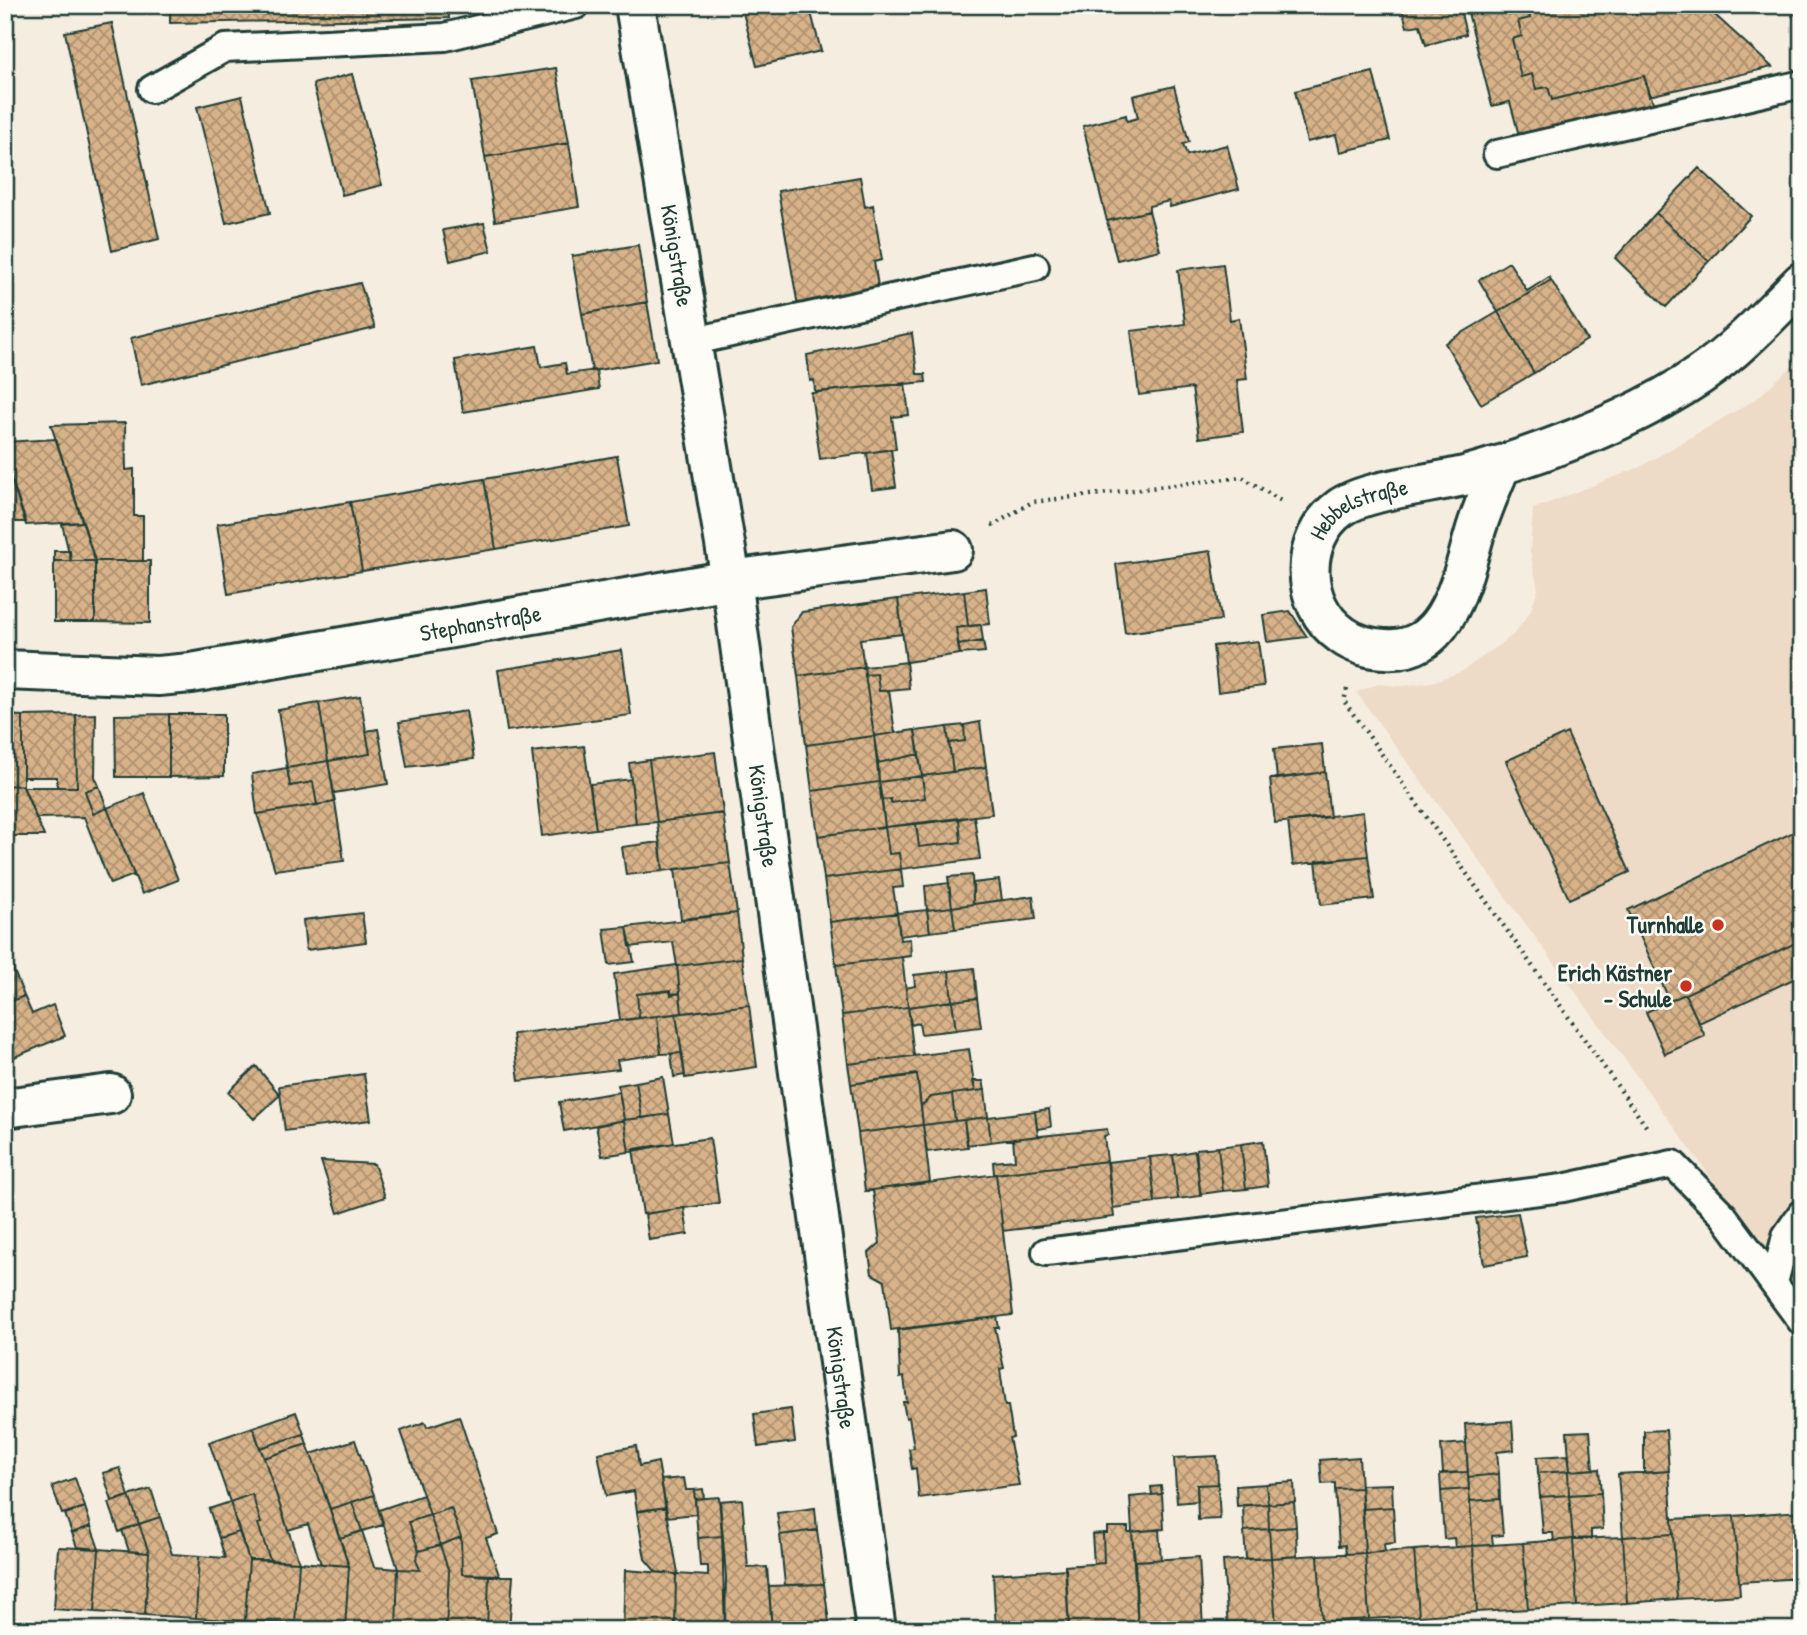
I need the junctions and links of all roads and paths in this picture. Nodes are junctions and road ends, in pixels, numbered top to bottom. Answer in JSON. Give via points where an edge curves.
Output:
{"nodes":[{"id":1,"x":576,"y":5,"type":"edge"},
{"id":2,"x":635,"y":5,"type":"edge"},
{"id":3,"x":1782,"y":5,"type":"edge"},
{"id":4,"x":1802,"y":23,"type":"edge"},
{"id":5,"x":1802,"y":84,"type":"edge"},
{"id":6,"x":152,"y":89,"type":"dead end"},
{"id":7,"x":1497,"y":154,"type":"dead end"},
{"id":8,"x":1035,"y":267,"type":"dead end"},
{"id":9,"x":1802,"y":282,"type":"edge"},
{"id":10,"x":694,"y":341,"type":"junction"},
{"id":11,"x":1501,"y":465,"type":"junction"},
{"id":12,"x":1322,"y":526,"type":"junction"},
{"id":13,"x":953,"y":550,"type":"joint"},
{"id":14,"x":732,"y":580,"type":"junction"},
{"id":15,"x":1357,"y":643,"type":"junction"},
{"id":16,"x":5,"y":670,"type":"edge"},
{"id":17,"x":111,"y":1094,"type":"dead end"},
{"id":18,"x":5,"y":1108,"type":"edge"},
{"id":19,"x":1673,"y":1164,"type":"junction"},
{"id":20,"x":1802,"y":1213,"type":"edge"},
{"id":21,"x":1046,"y":1252,"type":"dead end"},
{"id":22,"x":1774,"y":1283,"type":"junction"},
{"id":23,"x":1802,"y":1322,"type":"edge"},
{"id":24,"x":876,"y":1630,"type":"edge"}],
"edges":[{"from":1,"to":6,"type":"lane","via":[[445,37],[225,48]]},
{"from":2,"to":10,"type":"street","name":"Königstraße"},
{"from":3,"to":4,"type":"path"},
{"from":5,"to":7,"type":"lane"},
{"from":8,"to":10,"type":"lane"},
{"from":9,"to":11,"type":"street","name":"Hebbelstraße","via":[[1723,358],[1680,388],[1601,426]]},
{"from":10,"to":14,"type":"street","name":"Königstraße"},
{"from":11,"to":12,"type":"street","name":"Hebbelstraße","via":[[1354,500]]},
{"from":11,"to":15,"type":"street","name":"Hebbelstraße","via":[[1442,622],[1415,644],[1395,650]]},
{"from":12,"to":13,"type":"path","via":[[1242,477],[1032,502]]},
{"from":12,"to":15,"type":"street","name":"Hebbelstraße","via":[[1312,546],[1312,592],[1328,623]]},
{"from":13,"to":14,"type":"street","name":"Stephanstraße"},
{"from":14,"to":16,"type":"street","name":"Stephanstraße","via":[[191,673],[158,676]]},
{"from":14,"to":24,"type":"street","name":"Königstraße"},
{"from":15,"to":19,"type":"path","via":[[1344,702]]},
{"from":17,"to":18,"type":"street"},
{"from":19,"to":21,"type":"lane","via":[[1563,1188]]},
{"from":19,"to":22,"type":"lane","via":[[1723,1215]]},
{"from":20,"to":22,"type":"lane","via":[[1786,1236]]},
{"from":22,"to":23,"type":"lane"}]}
